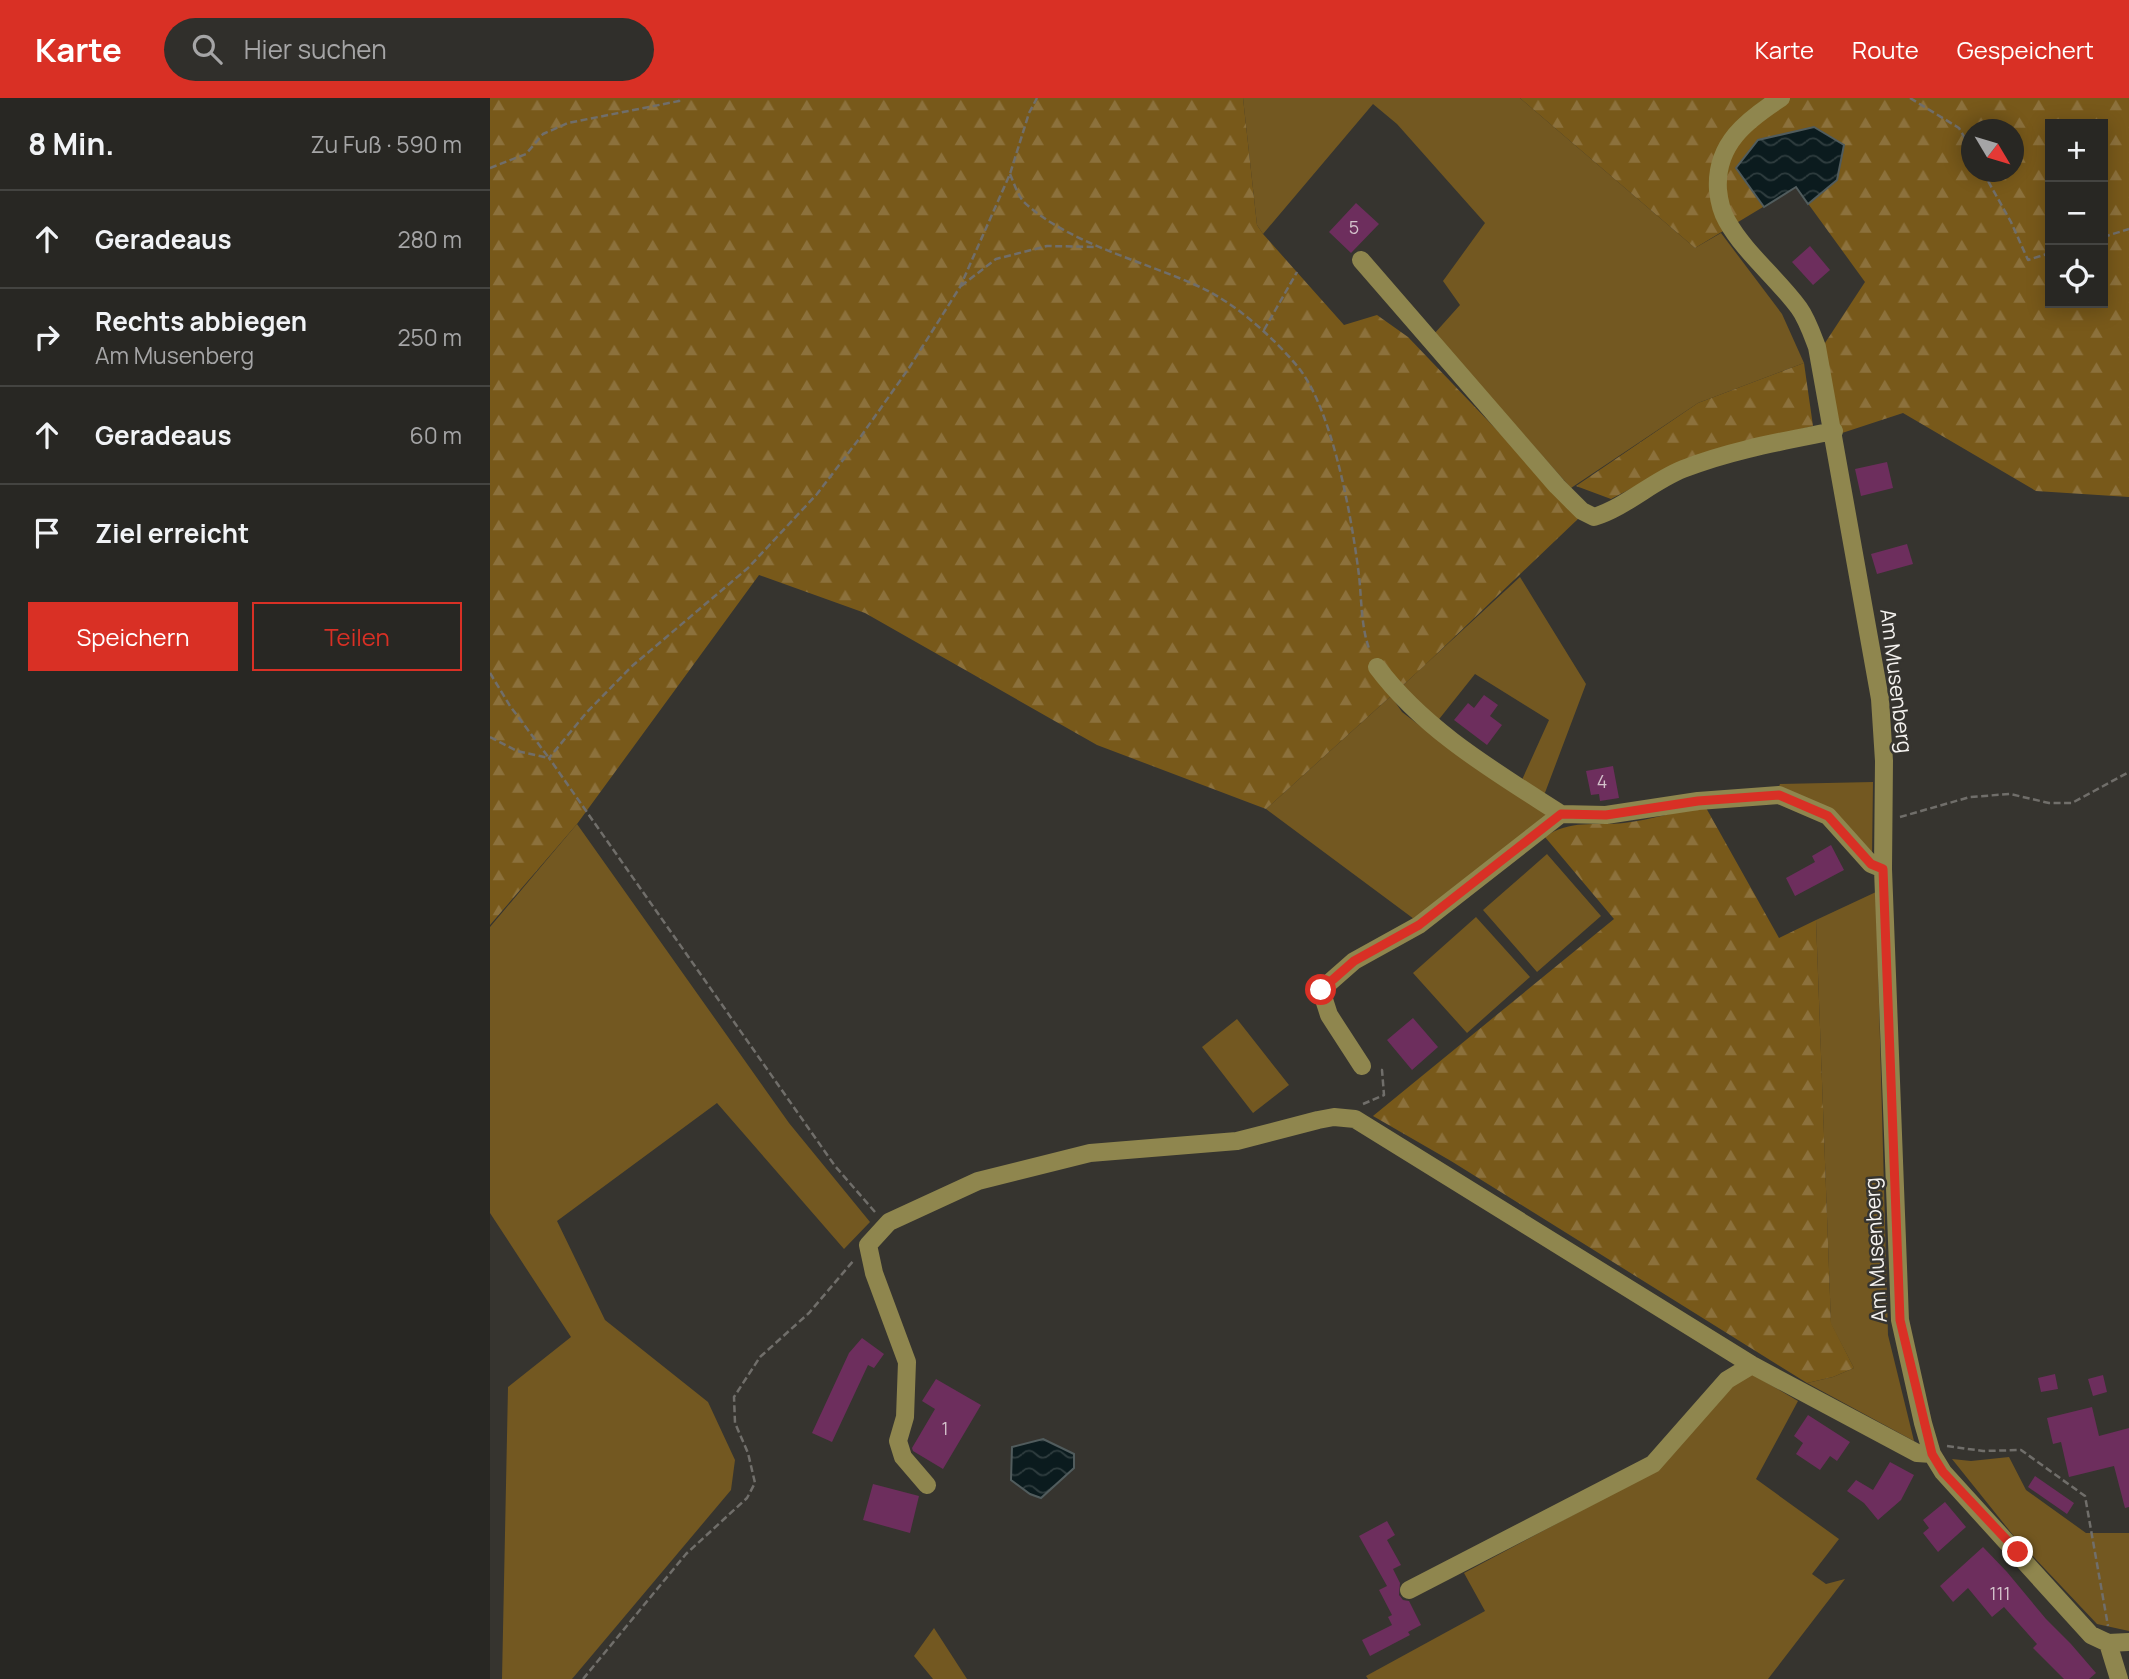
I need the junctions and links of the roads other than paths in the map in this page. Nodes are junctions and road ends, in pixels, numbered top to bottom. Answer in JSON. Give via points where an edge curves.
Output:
{"nodes":[{"id":1,"x":1781,"y":98,"type":"edge"},
{"id":2,"x":1361,"y":260,"type":"dead end"},
{"id":3,"x":1834,"y":431,"type":"junction"},
{"id":4,"x":1377,"y":667,"type":"road end"},
{"id":5,"x":1561,"y":814,"type":"junction"},
{"id":6,"x":1883,"y":869,"type":"junction"},
{"id":7,"x":1362,"y":1066,"type":"road end"},
{"id":8,"x":1752,"y":1364,"type":"junction"},
{"id":9,"x":1932,"y":1454,"type":"junction"},
{"id":10,"x":927,"y":1485,"type":"dead end"},
{"id":11,"x":1409,"y":1590,"type":"dead end"},
{"id":12,"x":2129,"y":1642,"type":"edge"},
{"id":13,"x":2108,"y":1643,"type":"junction"},
{"id":14,"x":2119,"y":1679,"type":"edge"}],
"edges":[{"from":1,"to":3,"type":"street","name":"Am Musenberg","via":[[1737,131],[1726,148],[1719,201],[1735,234],[1801,310],[1817,346]]},
{"from":2,"to":3,"type":"street","via":[[1557,486],[1581,512],[1594,517],[1612,512],[1684,468]]},
{"from":3,"to":6,"type":"street","name":"Am Musenberg","via":[[1880,699]]},
{"from":4,"to":5,"type":"street","via":[[1432,726]]},
{"from":5,"to":6,"type":"street","via":[[1606,815],[1779,795],[1828,816],[1871,864]]},
{"from":5,"to":7,"type":"street","via":[[1419,925],[1354,961],[1321,990],[1329,1015]]},
{"from":6,"to":9,"type":"street","name":"Am Musenberg","via":[[1900,1320]]},
{"from":8,"to":9,"type":"street","via":[[1917,1453]]},
{"from":8,"to":10,"type":"street","via":[[1355,1119],[1318,1119],[1237,1141],[1090,1153],[978,1181],[889,1222],[868,1245],[907,1362],[905,1417],[898,1441],[903,1457]]},
{"from":8,"to":11,"type":"street","via":[[1727,1380],[1653,1464]]},
{"from":9,"to":13,"type":"street","via":[[1943,1472],[2091,1634]]},
{"from":12,"to":13,"type":"street"},
{"from":13,"to":14,"type":"street"}]}
